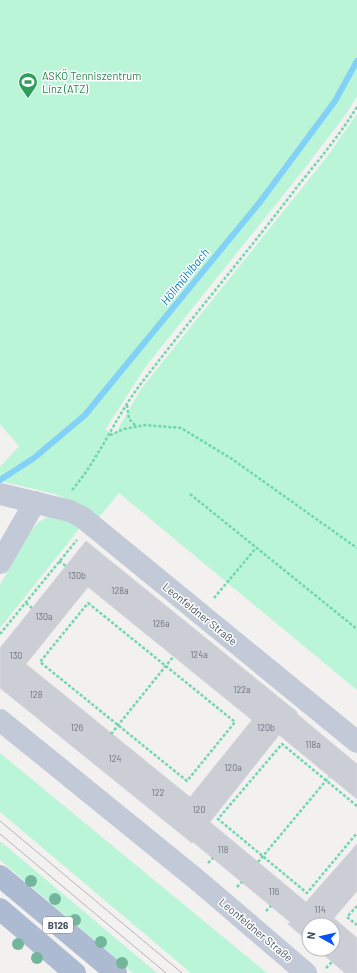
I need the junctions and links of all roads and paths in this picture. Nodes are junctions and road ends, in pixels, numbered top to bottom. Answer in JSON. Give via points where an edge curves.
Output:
{"nodes":[{"id":1,"x":357,"y":107,"type":"edge"},
{"id":2,"x":127,"y":404,"type":"junction"},
{"id":3,"x":137,"y":426,"type":"junction"},
{"id":4,"x":110,"y":435,"type":"junction"},
{"id":5,"x":0,"y":494,"type":"edge"},
{"id":6,"x":190,"y":494,"type":"dead end"},
{"id":7,"x":34,"y":502,"type":"junction"},
{"id":8,"x":57,"y":508,"type":"junction"},
{"id":9,"x":90,"y":523,"type":"junction"},
{"id":10,"x":256,"y":548,"type":"junction"},
{"id":11,"x":357,"y":548,"type":"edge"},
{"id":12,"x":59,"y":561,"type":"junction"},
{"id":13,"x":0,"y":563,"type":"edge"},
{"id":14,"x":66,"y":566,"type":"dead end"},
{"id":15,"x":26,"y":603,"type":"junction"},
{"id":16,"x":32,"y":608,"type":"dead end"},
{"id":17,"x":200,"y":614,"type":"junction"},
{"id":18,"x":357,"y":629,"type":"edge"},
{"id":19,"x":0,"y":634,"type":"edge"},
{"id":20,"x":173,"y":657,"type":"dead end"},
{"id":21,"x":166,"y":666,"type":"junction"},
{"id":22,"x":0,"y":720,"type":"edge"},
{"id":23,"x":118,"y":726,"type":"junction"},
{"id":24,"x":112,"y":734,"type":"dead end"},
{"id":25,"x":357,"y":742,"type":"edge"},
{"id":26,"x":329,"y":777,"type":"dead end"},
{"id":27,"x":326,"y":781,"type":"junction"},
{"id":28,"x":357,"y":806,"type":"edge"},
{"id":29,"x":357,"y":833,"type":"edge"},
{"id":30,"x":263,"y":856,"type":"junction"},
{"id":31,"x":258,"y":862,"type":"dead end"},
{"id":32,"x":0,"y":876,"type":"edge"},
{"id":33,"x":357,"y":906,"type":"edge"},
{"id":34,"x":0,"y":909,"type":"edge"},
{"id":35,"x":357,"y":925,"type":"edge"},
{"id":36,"x":75,"y":973,"type":"edge"},
{"id":37,"x":116,"y":973,"type":"edge"},
{"id":38,"x":306,"y":973,"type":"edge"}],
"edges":[{"from":1,"to":2,"type":"path","via":[[330,146]]},
{"from":2,"to":3,"type":"path","via":[[129,419]]},
{"from":2,"to":4,"type":"path"},
{"from":3,"to":4,"type":"path"},
{"from":3,"to":11,"type":"path","via":[[181,428],[244,468]]},
{"from":4,"to":8,"type":"path","via":[[88,470]]},
{"from":5,"to":7,"type":"street","name":"Leonfeldner Straße"},
{"from":6,"to":10,"type":"path"},
{"from":7,"to":8,"type":"street","name":"Leonfeldner Straße"},
{"from":7,"to":13,"type":"street"},
{"from":8,"to":9,"type":"street","name":"Leonfeldner Straße","via":[[82,517]]},
{"from":9,"to":12,"type":"path"},
{"from":9,"to":17,"type":"street","name":"Leonfeldner Straße"},
{"from":10,"to":17,"type":"path"},
{"from":10,"to":18,"type":"path"},
{"from":12,"to":14,"type":"path"},
{"from":12,"to":15,"type":"path"},
{"from":15,"to":16,"type":"path"},
{"from":15,"to":19,"type":"path"},
{"from":17,"to":25,"type":"street","name":"Leonfeldner Straße"},
{"from":20,"to":21,"type":"path"},
{"from":21,"to":23,"type":"path"},
{"from":21,"to":23,"type":"path","via":[[235,722],[187,781]]},
{"from":21,"to":23,"type":"path","via":[[88,603],[54,644],[40,662]]},
{"from":22,"to":38,"type":"street","name":"Leonfeldner Straße","via":[[196,879]]},
{"from":23,"to":24,"type":"path"},
{"from":26,"to":27,"type":"path"},
{"from":27,"to":28,"type":"path"},
{"from":27,"to":30,"type":"path"},
{"from":27,"to":30,"type":"path","via":[[282,744],[218,819]]},
{"from":29,"to":30,"type":"path","via":[[307,893]]},
{"from":30,"to":31,"type":"path"},
{"from":32,"to":37,"type":"main road","number":"B126"},
{"from":33,"to":35,"type":"path","via":[[347,917]]},
{"from":34,"to":36,"type":"main road","number":"B126"}]}
